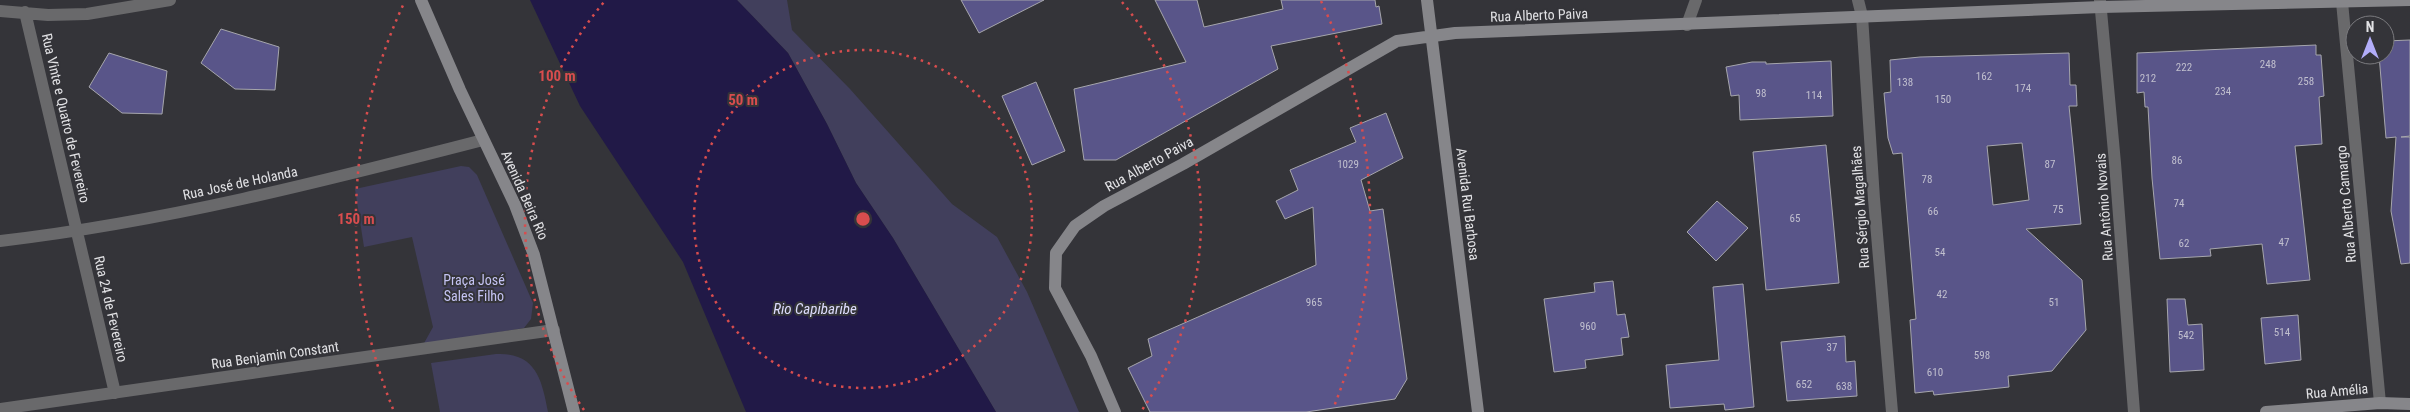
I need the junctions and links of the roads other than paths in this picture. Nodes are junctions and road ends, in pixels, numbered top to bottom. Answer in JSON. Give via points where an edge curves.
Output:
{"nodes":[{"id":1,"x":170,"y":0,"type":"edge"},
{"id":2,"x":421,"y":0,"type":"edge"},
{"id":3,"x":1427,"y":0,"type":"edge"},
{"id":4,"x":1696,"y":0,"type":"edge"},
{"id":5,"x":1858,"y":0,"type":"edge"},
{"id":6,"x":2410,"y":0,"type":"edge"},
{"id":7,"x":2289,"y":2,"type":"edge"},
{"id":8,"x":2342,"y":2,"type":"junction"},
{"id":9,"x":2100,"y":3,"type":"edge"},
{"id":10,"x":2194,"y":3,"type":"edge"},
{"id":11,"x":0,"y":11,"type":"edge"},
{"id":12,"x":25,"y":12,"type":"junction"},
{"id":13,"x":1862,"y":16,"type":"junction"},
{"id":14,"x":1687,"y":25,"type":"junction"},
{"id":15,"x":1431,"y":36,"type":"junction"},
{"id":16,"x":483,"y":140,"type":"junction"},
{"id":17,"x":77,"y":232,"type":"junction"},
{"id":18,"x":0,"y":241,"type":"edge"},
{"id":19,"x":554,"y":330,"type":"junction"},
{"id":20,"x":115,"y":393,"type":"junction"},
{"id":21,"x":2380,"y":403,"type":"junction"},
{"id":22,"x":2410,"y":404,"type":"edge"},
{"id":23,"x":0,"y":409,"type":"edge"},
{"id":24,"x":574,"y":412,"type":"edge"},
{"id":25,"x":1116,"y":412,"type":"edge"},
{"id":26,"x":1478,"y":412,"type":"edge"},
{"id":27,"x":1892,"y":412,"type":"edge"},
{"id":28,"x":2134,"y":412,"type":"edge"},
{"id":29,"x":2266,"y":412,"type":"edge"}],
"edges":[{"from":1,"to":12,"type":"street","via":[[87,14]]},
{"from":2,"to":16,"type":"main road","name":"Avenida Beira Rio"},
{"from":3,"to":15,"type":"main road","name":"Avenida Rui Barbosa"},
{"from":4,"to":14,"type":"street"},
{"from":5,"to":13,"type":"street","name":"Rua Sérgio Magalhães"},
{"from":6,"to":8,"type":"main road","name":"Rua Alberto Paiva"},
{"from":7,"to":8,"type":"main road","name":"Rua Alberto Paiva"},
{"from":7,"to":10,"type":"main road","name":"Rua Alberto Paiva"},
{"from":8,"to":21,"type":"street","name":"Rua Alberto Camargo"},
{"from":9,"to":10,"type":"main road","name":"Rua Alberto Paiva"},
{"from":9,"to":13,"type":"main road","name":"Rua Alberto Paiva"},
{"from":9,"to":28,"type":"street","name":"Rua Antônio Novais","via":[[2116,163]]},
{"from":11,"to":12,"type":"street"},
{"from":12,"to":17,"type":"street","name":"Rua Vinte e Quatro de Fevereiro"},
{"from":13,"to":14,"type":"main road","name":"Rua Alberto Paiva"},
{"from":13,"to":27,"type":"street","name":"Rua Sérgio Magalhães"},
{"from":14,"to":15,"type":"main road","name":"Rua Alberto Paiva"},
{"from":15,"to":25,"type":"main road","name":"Rua Alberto Paiva","via":[[1397,41],[1104,206],[1075,226],[1056,253],[1055,288]]},
{"from":15,"to":26,"type":"main road","name":"Avenida Rui Barbosa"},
{"from":16,"to":17,"type":"street","name":"Rua José de Holanda","via":[[337,178]]},
{"from":16,"to":19,"type":"main road","name":"Avenida Beira Rio","via":[[515,205],[534,255]]},
{"from":17,"to":18,"type":"street","name":"Rua José de Holanda"},
{"from":17,"to":20,"type":"street","name":"Rua 24 de Fevereiro"},
{"from":19,"to":20,"type":"street","name":"Rua Benjamin Constant"},
{"from":19,"to":24,"type":"main road","name":"Avenida Beira Rio"},
{"from":20,"to":23,"type":"street","name":"Rua Benjamin Constant"},
{"from":21,"to":22,"type":"main road","name":"Rua Amélia"},
{"from":21,"to":29,"type":"main road","name":"Rua Amélia"}]}
